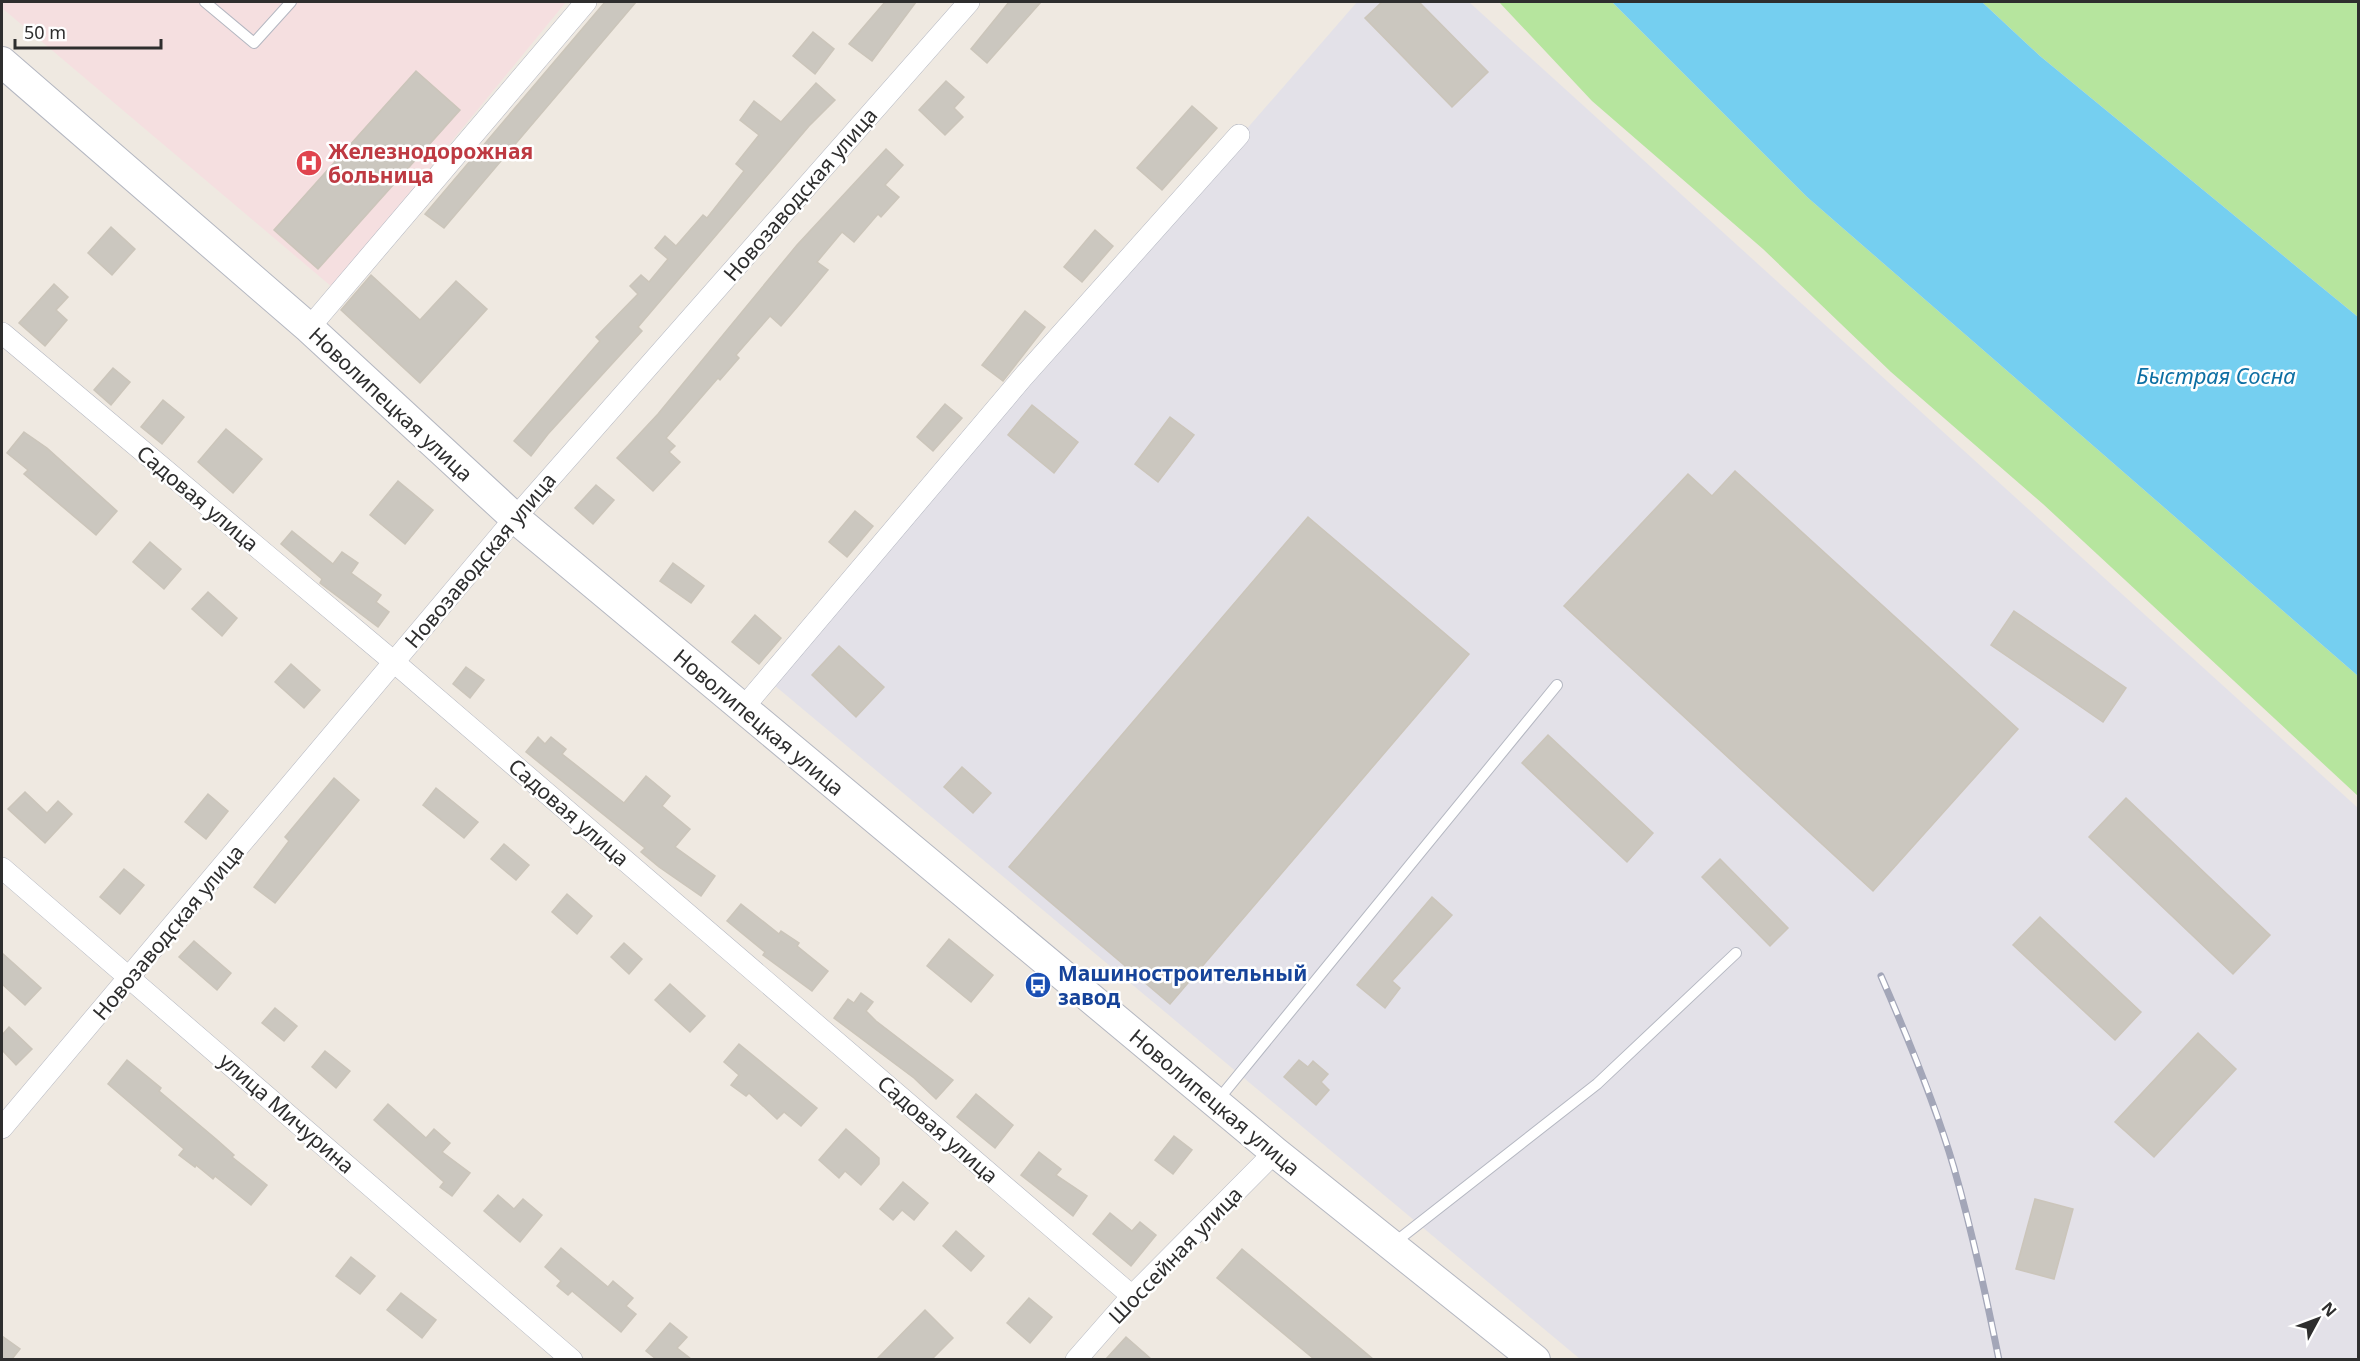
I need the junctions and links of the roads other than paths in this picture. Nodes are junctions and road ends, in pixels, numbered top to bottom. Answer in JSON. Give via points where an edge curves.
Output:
{"nodes":[{"id":1,"x":205,"y":2,"type":"edge"},
{"id":2,"x":291,"y":2,"type":"edge"},
{"id":3,"x":586,"y":2,"type":"edge"},
{"id":4,"x":969,"y":2,"type":"edge"},
{"id":5,"x":2,"y":62,"type":"edge"},
{"id":6,"x":1239,"y":135,"type":"dead end"},
{"id":7,"x":309,"y":328,"type":"junction"},
{"id":8,"x":2,"y":333,"type":"edge"},
{"id":9,"x":515,"y":518,"type":"junction"},
{"id":10,"x":394,"y":662,"type":"junction"},
{"id":11,"x":1557,"y":685,"type":"dead end"},
{"id":12,"x":743,"y":708,"type":"junction"},
{"id":13,"x":2,"y":868,"type":"edge"},
{"id":14,"x":1736,"y":953,"type":"dead end"},
{"id":15,"x":130,"y":978,"type":"junction"},
{"id":16,"x":1216,"y":1103,"type":"junction"},
{"id":17,"x":2,"y":1128,"type":"edge"},
{"id":18,"x":1275,"y":1152,"type":"junction"},
{"id":19,"x":1392,"y":1245,"type":"junction"},
{"id":20,"x":1132,"y":1296,"type":"junction"},
{"id":21,"x":572,"y":1359,"type":"edge"},
{"id":22,"x":1076,"y":1359,"type":"edge"},
{"id":23,"x":1534,"y":1359,"type":"edge"}],
"edges":[{"from":1,"to":2,"type":"lane","via":[[254,43]]},
{"from":3,"to":7,"type":"street"},
{"from":4,"to":9,"type":"street","name":"Новозаводская улица"},
{"from":5,"to":7,"type":"street","name":"Новолипецкая улица"},
{"from":6,"to":12,"type":"street","via":[[1023,377]]},
{"from":7,"to":9,"type":"street","name":"Новолипецкая улица"},
{"from":8,"to":10,"type":"street","name":"Садовая улица"},
{"from":9,"to":10,"type":"street","name":"Новозаводская улица"},
{"from":9,"to":12,"type":"street","name":"Новолипецкая улица"},
{"from":10,"to":15,"type":"street","name":"Новозаводская улица"},
{"from":10,"to":20,"type":"street","name":"Садовая улица"},
{"from":11,"to":16,"type":"lane"},
{"from":12,"to":16,"type":"street","name":"Новолипецкая улица"},
{"from":13,"to":15,"type":"street","name":"улица Мичурина"},
{"from":14,"to":19,"type":"lane","via":[[1597,1084]]},
{"from":15,"to":17,"type":"street","name":"Новозаводская улица"},
{"from":15,"to":21,"type":"street","name":"улица Мичурина"},
{"from":16,"to":18,"type":"street","name":"Новолипецкая улица"},
{"from":18,"to":19,"type":"street","name":"Новолипецкая улица"},
{"from":18,"to":20,"type":"street","name":"Шоссейная улица"},
{"from":19,"to":23,"type":"street","name":"Новолипецкая улица"},
{"from":20,"to":22,"type":"street","name":"Шоссейная улица"}]}
